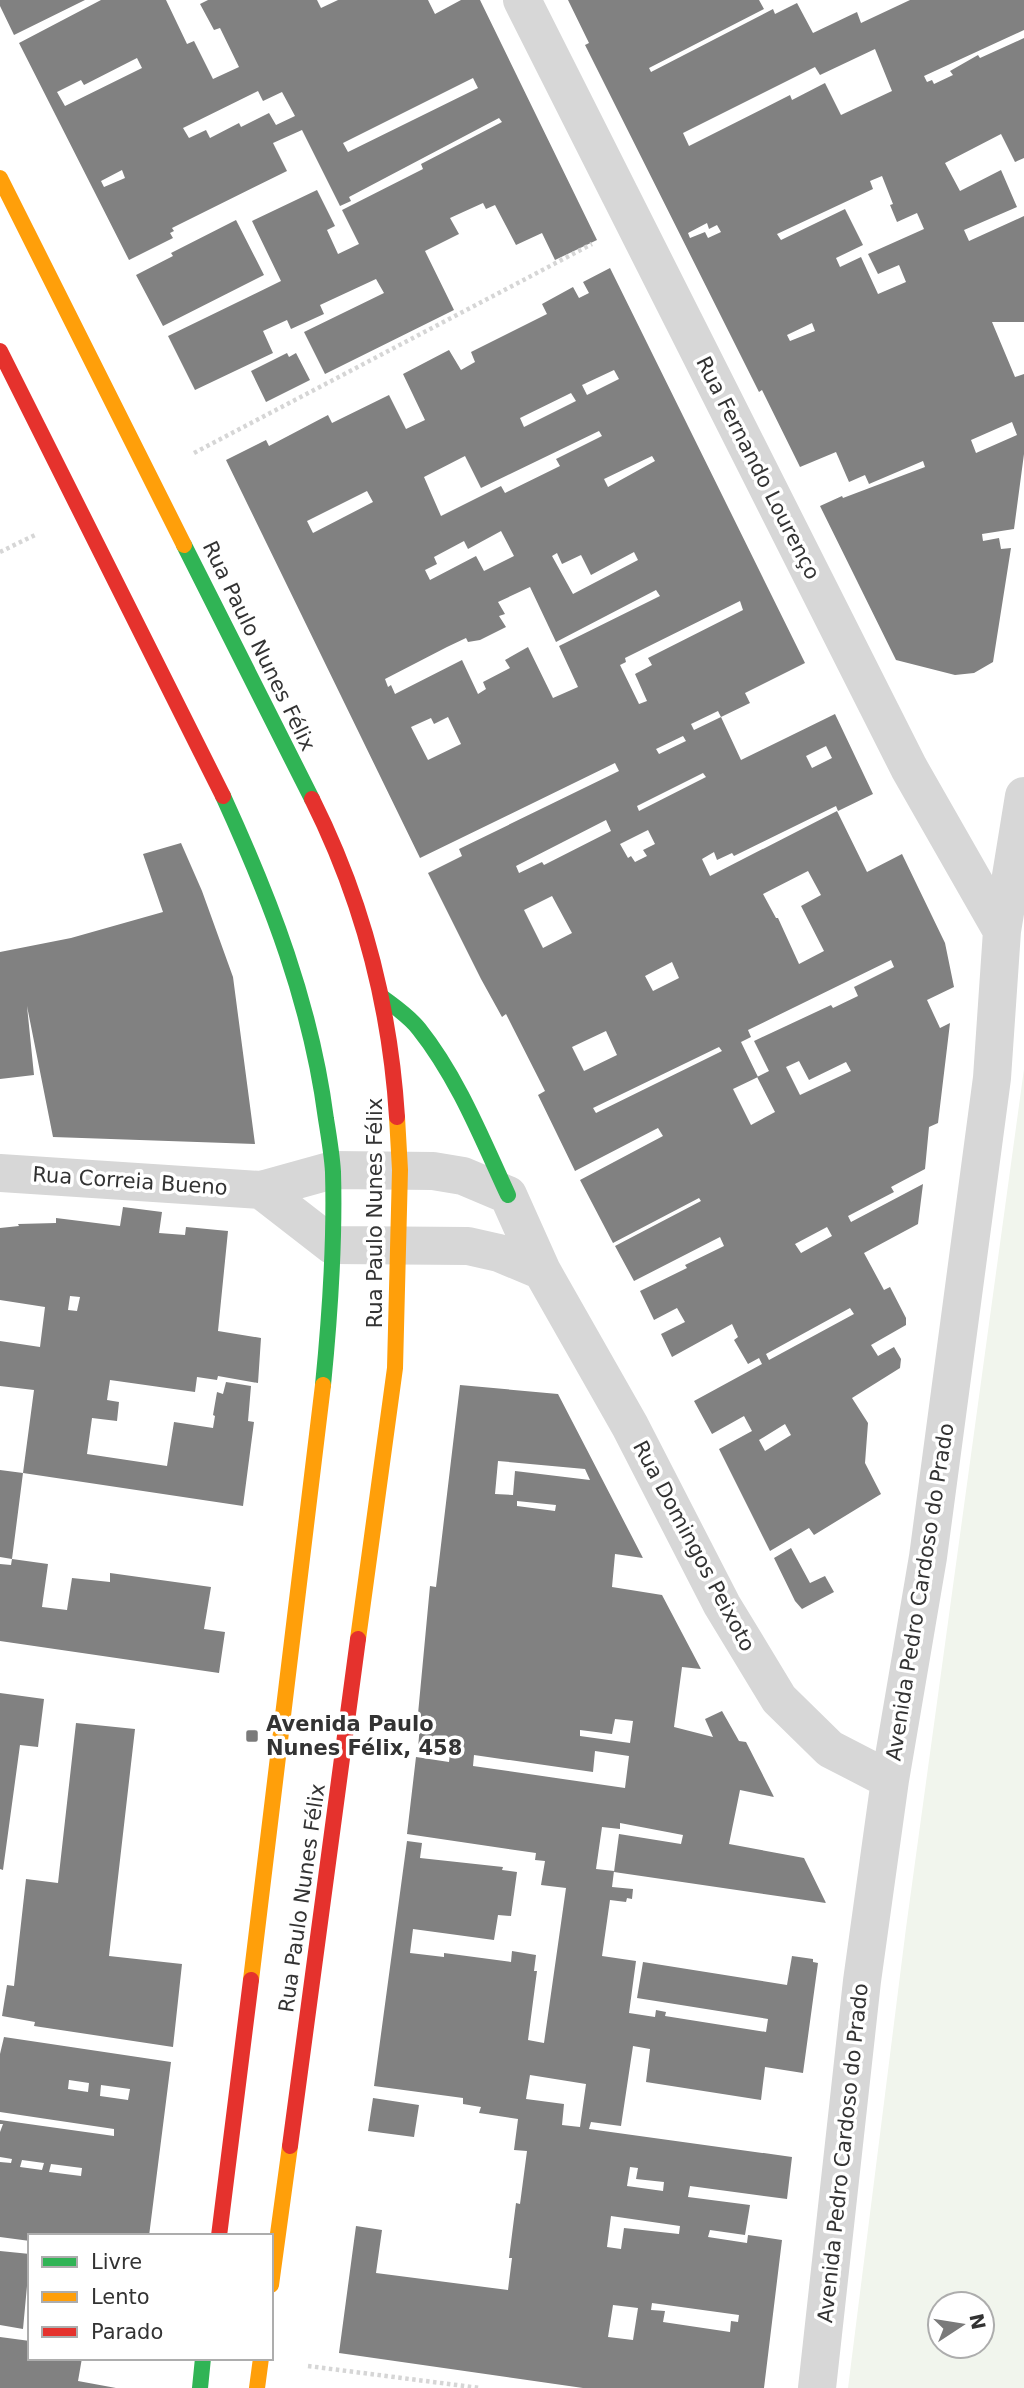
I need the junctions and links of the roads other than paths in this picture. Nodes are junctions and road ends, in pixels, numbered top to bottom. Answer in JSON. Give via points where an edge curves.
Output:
{"nodes":[{"id":1,"x":522,"y":0,"type":"edge"},
{"id":2,"x":0,"y":178,"type":"edge"},
{"id":3,"x":0,"y":352,"type":"edge"},
{"id":4,"x":1024,"y":796,"type":"edge"},
{"id":5,"x":1002,"y":931,"type":"junction"},
{"id":6,"x":382,"y":997,"type":"junction"},
{"id":7,"x":332,"y":1170,"type":"junction"},
{"id":8,"x":400,"y":1170,"type":"junction"},
{"id":9,"x":0,"y":1173,"type":"edge"},
{"id":10,"x":261,"y":1190,"type":"junction"},
{"id":11,"x":508,"y":1195,"type":"junction"},
{"id":12,"x":399,"y":1244,"type":"junction"},
{"id":13,"x":332,"y":1245,"type":"junction"},
{"id":14,"x":542,"y":1271,"type":"junction"},
{"id":15,"x":890,"y":1780,"type":"junction"},
{"id":16,"x":219,"y":2234,"type":"edge"},
{"id":17,"x":273,"y":2270,"type":"edge"},
{"id":18,"x":203,"y":2360,"type":"edge"},
{"id":19,"x":261,"y":2360,"type":"edge"},
{"id":20,"x":200,"y":2388,"type":"edge"},
{"id":21,"x":257,"y":2388,"type":"edge"},
{"id":22,"x":817,"y":2388,"type":"edge"}],
"edges":[{"from":1,"to":5,"type":"street","name":"Rua Fernando Lourenço","via":[[909,768]]},
{"from":2,"to":6,"type":"main road","name":"Rua Paulo Nunes Félix","via":[[326,827],[369,944]]},
{"from":3,"to":7,"type":"main road","name":"Rua Paulo Nunes Félix","via":[[218,785],[260,878],[296,977],[321,1080]]},
{"from":4,"to":5,"type":"street","name":"Avenida Pedro Cardoso do Prado"},
{"from":5,"to":15,"type":"street","name":"Avenida Pedro Cardoso do Prado","via":[[990,1091],[928,1557]]},
{"from":6,"to":8,"type":"main road","name":"Rua Paulo Nunes Félix","via":[[395,1086]]},
{"from":6,"to":11,"type":"main road","via":[[418,1028],[470,1111]]},
{"from":7,"to":8,"type":"street"},
{"from":7,"to":10,"type":"street","name":"Rua Correia Bueno"},
{"from":7,"to":13,"type":"main road","name":"Rua Paulo Nunes Félix"},
{"from":8,"to":11,"type":"street","via":[[463,1176]]},
{"from":8,"to":12,"type":"main road","name":"Rua Paulo Nunes Félix"},
{"from":9,"to":10,"type":"street","name":"Rua Correia Bueno"},
{"from":10,"to":13,"type":"street"},
{"from":11,"to":14,"type":"street","name":"Rua Domingos Peixoto"},
{"from":12,"to":13,"type":"street"},
{"from":12,"to":14,"type":"street","via":[[486,1248]]},
{"from":12,"to":17,"type":"main road","name":"Rua Paulo Nunes Félix","via":[[395,1368]]},
{"from":13,"to":16,"type":"main road","name":"Rua Paulo Nunes Félix","via":[[309,1511]]},
{"from":14,"to":15,"type":"street","name":"Rua Domingos Peixoto","via":[[630,1426],[722,1605],[779,1699],[830,1749]]},
{"from":15,"to":22,"type":"street","name":"Avenida Pedro Cardoso do Prado","via":[[862,1981]]},
{"from":18,"to":20,"type":"main road"},
{"from":19,"to":21,"type":"main road"}]}
